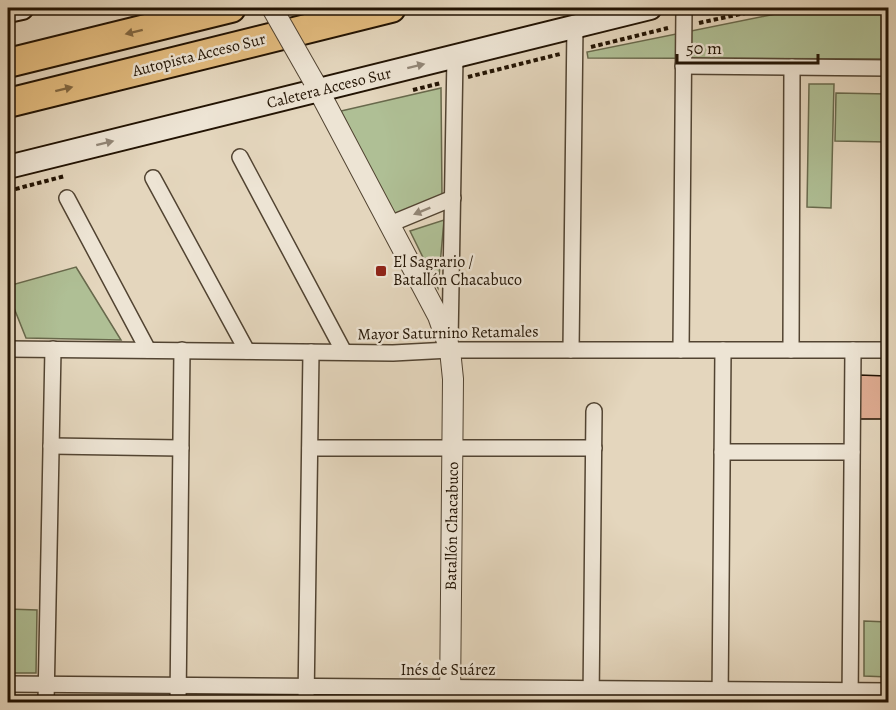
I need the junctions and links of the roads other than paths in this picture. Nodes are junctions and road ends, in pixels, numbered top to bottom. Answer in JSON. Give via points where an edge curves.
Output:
{"nodes":[{"id":1,"x":22,"y":8,"type":"edge"},
{"id":2,"x":231,"y":8,"type":"edge"},
{"id":3,"x":272,"y":8,"type":"edge"},
{"id":4,"x":392,"y":8,"type":"edge"},
{"id":5,"x":650,"y":8,"type":"edge"},
{"id":6,"x":684,"y":8,"type":"edge"},
{"id":7,"x":8,"y":11,"type":"edge"},
{"id":8,"x":576,"y":25,"type":"junction"},
{"id":9,"x":455,"y":56,"type":"junction"},
{"id":10,"x":8,"y":63,"type":"edge"},
{"id":11,"x":683,"y":66,"type":"junction"},
{"id":12,"x":792,"y":67,"type":"junction"},
{"id":13,"x":888,"y":68,"type":"edge"},
{"id":14,"x":316,"y":85,"type":"junction"},
{"id":15,"x":8,"y":103,"type":"edge"},
{"id":16,"x":240,"y":157,"type":"dead end"},
{"id":17,"x":8,"y":167,"type":"edge"},
{"id":18,"x":153,"y":178,"type":"dead end"},
{"id":19,"x":67,"y":198,"type":"dead end"},
{"id":20,"x":453,"y":198,"type":"junction"},
{"id":21,"x":390,"y":224,"type":"junction"},
{"id":22,"x":8,"y":347,"type":"edge"},
{"id":23,"x":54,"y":349,"type":"junction"},
{"id":24,"x":148,"y":350,"type":"junction"},
{"id":25,"x":182,"y":350,"type":"junction"},
{"id":26,"x":450,"y":350,"type":"junction"},
{"id":27,"x":571,"y":350,"type":"junction"},
{"id":28,"x":681,"y":350,"type":"junction"},
{"id":29,"x":723,"y":350,"type":"junction"},
{"id":30,"x":790,"y":350,"type":"junction"},
{"id":31,"x":853,"y":350,"type":"junction"},
{"id":32,"x":888,"y":350,"type":"edge"},
{"id":33,"x":247,"y":351,"type":"junction"},
{"id":34,"x":311,"y":352,"type":"junction"},
{"id":35,"x":344,"y":352,"type":"junction"},
{"id":36,"x":594,"y":411,"type":"dead end"},
{"id":37,"x":51,"y":446,"type":"junction"},
{"id":38,"x":181,"y":448,"type":"junction"},
{"id":39,"x":310,"y":448,"type":"junction"},
{"id":40,"x":452,"y":448,"type":"junction"},
{"id":41,"x":594,"y":448,"type":"junction"},
{"id":42,"x":722,"y":452,"type":"junction"},
{"id":43,"x":852,"y":452,"type":"junction"},
{"id":44,"x":8,"y":684,"type":"edge"},
{"id":45,"x":46,"y":684,"type":"junction"},
{"id":46,"x":179,"y":685,"type":"junction"},
{"id":47,"x":307,"y":687,"type":"junction"},
{"id":48,"x":888,"y":691,"type":"edge"},
{"id":49,"x":450,"y":695,"type":"edge"},
{"id":50,"x":591,"y":696,"type":"edge"},
{"id":51,"x":720,"y":696,"type":"edge"},
{"id":52,"x":850,"y":697,"type":"edge"},
{"id":53,"x":46,"y":702,"type":"edge"},
{"id":54,"x":178,"y":702,"type":"edge"},
{"id":55,"x":306,"y":702,"type":"edge"}],
"edges":[{"from":1,"to":7,"type":"main road"},
{"from":2,"to":10,"type":"highway","one_way":true},
{"from":3,"to":14,"type":"street","name":"Batallón Chacabuco","bridge":true},
{"from":15,"to":4,"type":"highway","name":"Autopista Acceso Sur","one_way":true},
{"from":5,"to":8,"type":"main road","name":"Caletera Acceso Sur"},
{"from":6,"to":11,"type":"street"},
{"from":8,"to":9,"type":"main road","name":"Caletera Acceso Sur"},
{"from":8,"to":27,"type":"street"},
{"from":14,"to":9,"type":"main road","name":"Caletera Acceso Sur","one_way":true},
{"from":9,"to":20,"type":"street","name":"Batallón Chacabuco"},
{"from":11,"to":12,"type":"street"},
{"from":11,"to":28,"type":"street"},
{"from":12,"to":13,"type":"street"},
{"from":12,"to":30,"type":"street"},
{"from":17,"to":14,"type":"main road","name":"Caletera Acceso Sur","one_way":true},
{"from":14,"to":21,"type":"street","name":"Batallón Chacabuco"},
{"from":16,"to":35,"type":"street"},
{"from":18,"to":33,"type":"street"},
{"from":19,"to":24,"type":"street"},
{"from":20,"to":21,"type":"street","one_way":true},
{"from":20,"to":26,"type":"street","name":"Batallón Chacabuco"},
{"from":21,"to":26,"type":"street","name":"Batallón Chacabuco","via":[[438,316]]},
{"from":22,"to":23,"type":"street","name":"Mayor Saturnino Retamales"},
{"from":23,"to":24,"type":"street","name":"Mayor Saturnino Retamales"},
{"from":23,"to":37,"type":"street"},
{"from":24,"to":25,"type":"street","name":"Mayor Saturnino Retamales"},
{"from":25,"to":33,"type":"street","name":"Mayor Saturnino Retamales"},
{"from":25,"to":38,"type":"street"},
{"from":26,"to":27,"type":"street","name":"Mayor Saturnino Retamales"},
{"from":26,"to":35,"type":"street","name":"Mayor Saturnino Retamales"},
{"from":26,"to":40,"type":"street","name":"Batallón Chacabuco"},
{"from":27,"to":28,"type":"street","name":"Mayor Saturnino Retamales"},
{"from":28,"to":29,"type":"street","name":"Mayor Saturnino Retamales"},
{"from":29,"to":30,"type":"street","name":"Mayor Saturnino Retamales"},
{"from":29,"to":42,"type":"street"},
{"from":30,"to":31,"type":"street","name":"Mayor Saturnino Retamales"},
{"from":31,"to":32,"type":"street","name":"Mayor Saturnino Retamales"},
{"from":31,"to":43,"type":"street"},
{"from":33,"to":34,"type":"street","name":"Mayor Saturnino Retamales"},
{"from":34,"to":35,"type":"street","name":"Mayor Saturnino Retamales"},
{"from":34,"to":39,"type":"street"},
{"from":36,"to":41,"type":"street"},
{"from":37,"to":38,"type":"street"},
{"from":37,"to":45,"type":"street"},
{"from":38,"to":46,"type":"street"},
{"from":39,"to":40,"type":"street"},
{"from":39,"to":47,"type":"street"},
{"from":40,"to":41,"type":"street"},
{"from":40,"to":49,"type":"street","name":"Batallón Chacabuco"},
{"from":41,"to":50,"type":"street"},
{"from":42,"to":43,"type":"street"},
{"from":42,"to":51,"type":"street"},
{"from":43,"to":52,"type":"street"},
{"from":44,"to":45,"type":"street","name":"Inés de Suárez"},
{"from":45,"to":46,"type":"street","name":"Inés de Suárez"},
{"from":45,"to":53,"type":"street"},
{"from":46,"to":47,"type":"street","name":"Inés de Suárez"},
{"from":46,"to":54,"type":"street"},
{"from":47,"to":49,"type":"street","name":"Inés de Suárez"},
{"from":47,"to":55,"type":"street"},
{"from":48,"to":52,"type":"street","name":"Inés de Suárez"},
{"from":49,"to":50,"type":"street","name":"Inés de Suárez"},
{"from":50,"to":51,"type":"street","name":"Inés de Suárez"},
{"from":51,"to":52,"type":"street","name":"Inés de Suárez"}]}
